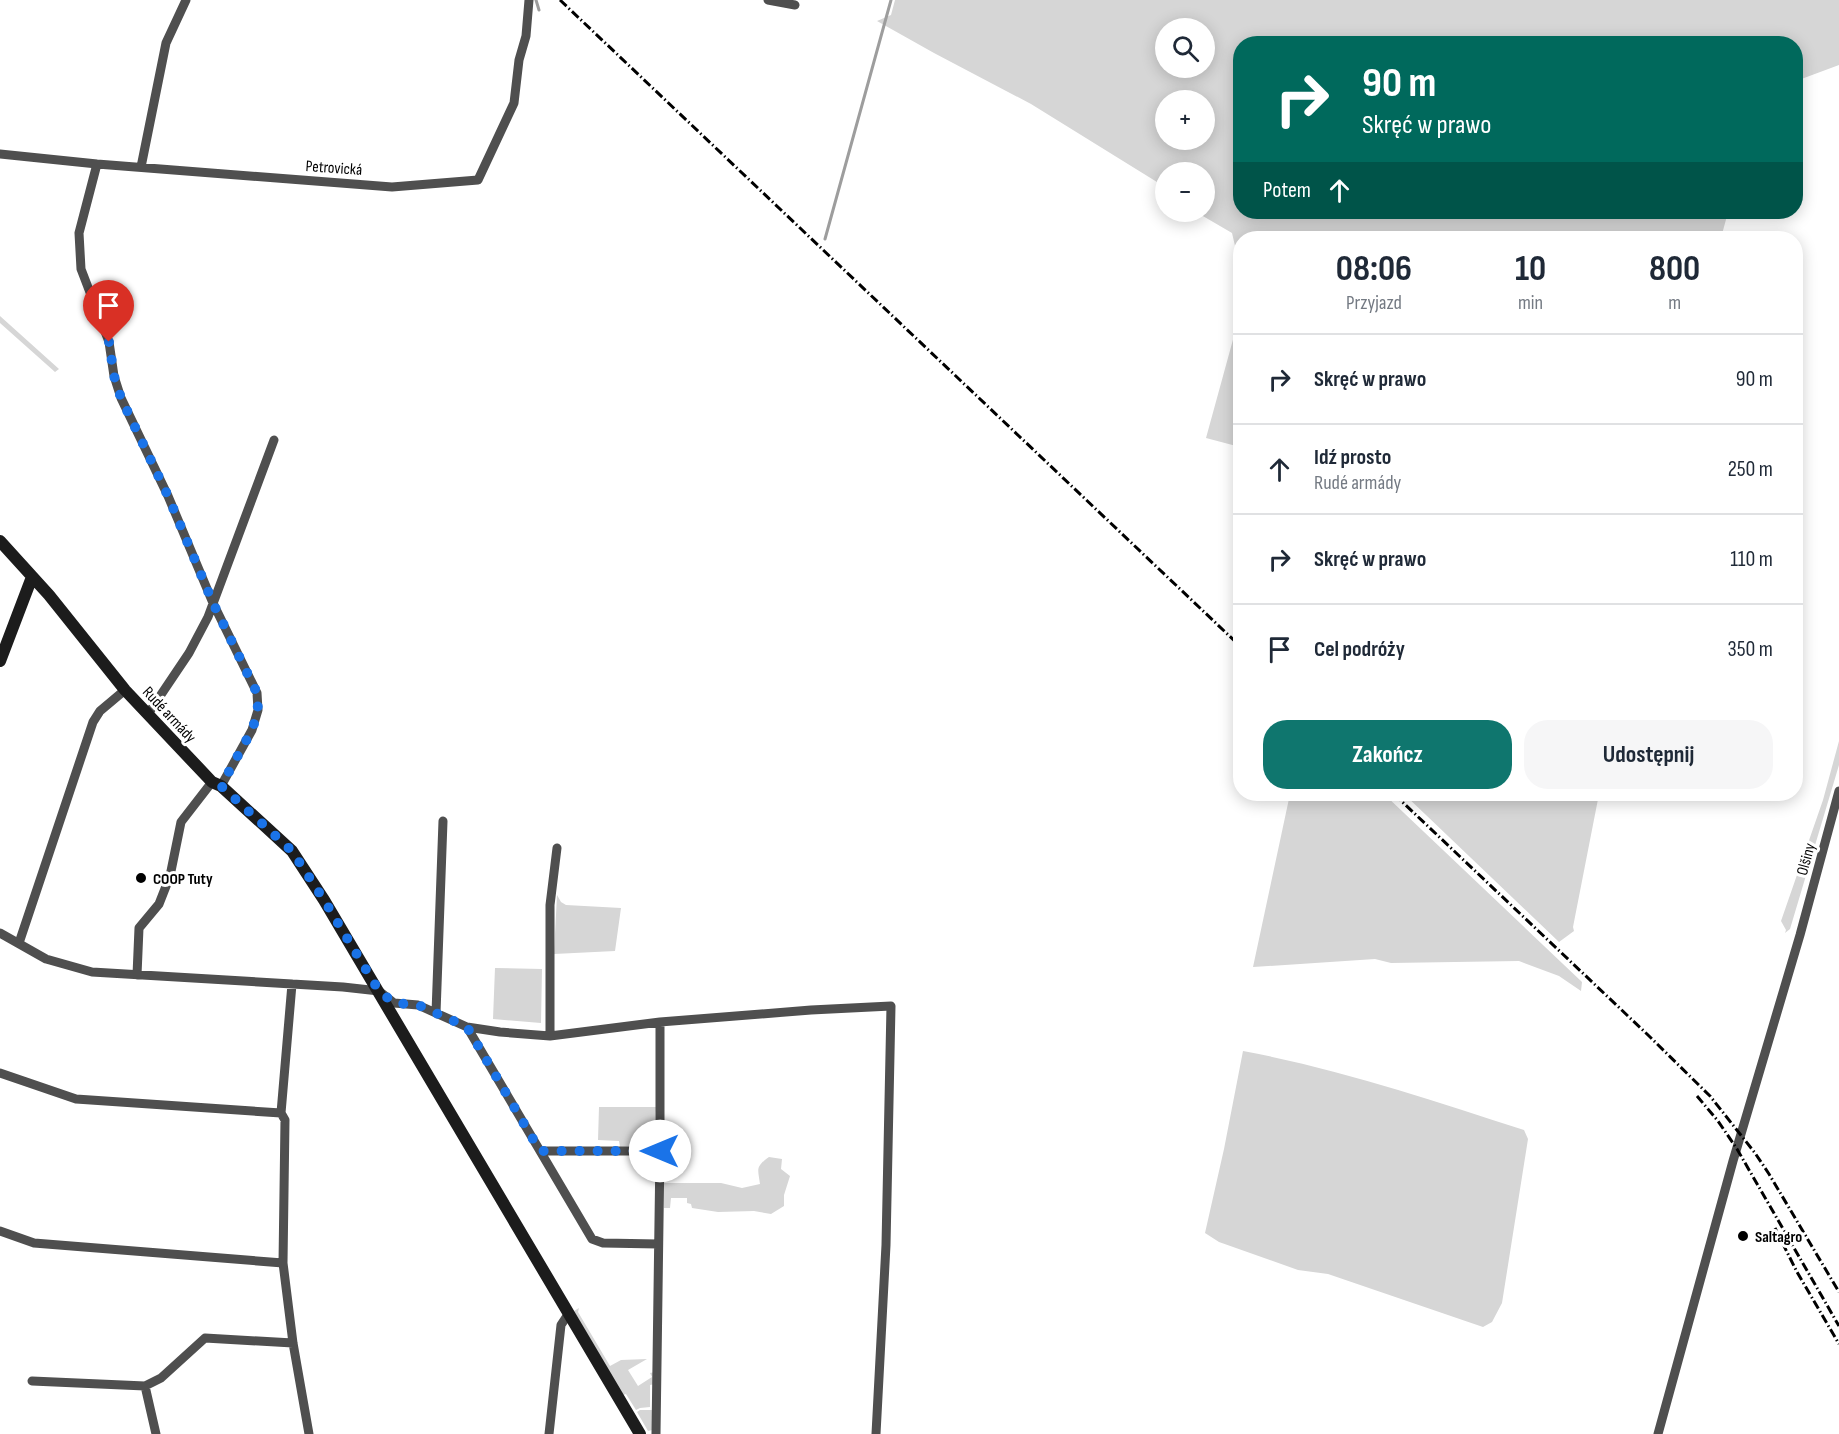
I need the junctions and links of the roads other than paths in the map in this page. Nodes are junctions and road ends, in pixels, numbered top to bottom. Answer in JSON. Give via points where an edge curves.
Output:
{"nodes":[{"id":1,"x":186,"y":0,"type":"edge"},
{"id":2,"x":529,"y":0,"type":"edge"},
{"id":3,"x":768,"y":0,"type":"edge"},
{"id":4,"x":795,"y":5,"type":"dead end"},
{"id":5,"x":0,"y":154,"type":"edge"},
{"id":6,"x":97,"y":164,"type":"junction"},
{"id":7,"x":141,"y":167,"type":"junction"},
{"id":8,"x":274,"y":440,"type":"dead end"},
{"id":9,"x":0,"y":541,"type":"edge"},
{"id":10,"x":32,"y":577,"type":"junction"},
{"id":11,"x":213,"y":603,"type":"junction"},
{"id":12,"x":0,"y":661,"type":"edge"},
{"id":13,"x":124,"y":690,"type":"junction"},
{"id":14,"x":148,"y":714,"type":"junction"},
{"id":15,"x":216,"y":784,"type":"junction"},
{"id":16,"x":1839,"y":791,"type":"edge"},
{"id":17,"x":443,"y":821,"type":"dead end"},
{"id":18,"x":557,"y":848,"type":"dead end"},
{"id":19,"x":0,"y":933,"type":"edge"},
{"id":20,"x":19,"y":943,"type":"junction"},
{"id":21,"x":137,"y":975,"type":"junction"},
{"id":22,"x":292,"y":984,"type":"junction"},
{"id":23,"x":379,"y":991,"type":"junction"},
{"id":24,"x":436,"y":1013,"type":"junction"},
{"id":25,"x":660,"y":1022,"type":"junction"},
{"id":26,"x":467,"y":1027,"type":"junction"},
{"id":27,"x":550,"y":1036,"type":"junction"},
{"id":28,"x":0,"y":1073,"type":"edge"},
{"id":29,"x":281,"y":1113,"type":"junction"},
{"id":30,"x":540,"y":1151,"type":"junction"},
{"id":31,"x":660,"y":1151,"type":"junction"},
{"id":32,"x":0,"y":1231,"type":"edge"},
{"id":33,"x":658,"y":1244,"type":"junction"},
{"id":34,"x":283,"y":1263,"type":"junction"},
{"id":35,"x":569,"y":1313,"type":"junction"},
{"id":36,"x":293,"y":1343,"type":"junction"},
{"id":37,"x":32,"y":1381,"type":"dead end"},
{"id":38,"x":145,"y":1386,"type":"junction"},
{"id":39,"x":156,"y":1434,"type":"edge"},
{"id":40,"x":309,"y":1434,"type":"edge"},
{"id":41,"x":549,"y":1434,"type":"edge"},
{"id":42,"x":640,"y":1434,"type":"edge"},
{"id":43,"x":656,"y":1434,"type":"edge"},
{"id":44,"x":876,"y":1434,"type":"edge"},
{"id":45,"x":1658,"y":1434,"type":"edge"}],
"edges":[{"from":1,"to":7,"type":"street","via":[[166,43]]},
{"from":2,"to":7,"type":"street","name":"Petrovická","via":[[513,103],[478,180],[392,187]]},
{"from":3,"to":4,"type":"street"},
{"from":5,"to":6,"type":"street","name":"Petrovická"},
{"from":6,"to":7,"type":"street","name":"Petrovická"},
{"from":6,"to":11,"type":"street","via":[[79,232],[81,268],[109,342],[121,398]]},
{"from":8,"to":11,"type":"street"},
{"from":9,"to":10,"type":"street","name":"Rudé armády"},
{"from":10,"to":12,"type":"street"},
{"from":10,"to":13,"type":"street","name":"Rudé armády"},
{"from":11,"to":14,"type":"street","via":[[189,653]]},
{"from":11,"to":15,"type":"street","via":[[257,693],[258,711],[252,730]]},
{"from":13,"to":14,"type":"street","name":"Rudé armády"},
{"from":13,"to":20,"type":"street","via":[[93,722]]},
{"from":14,"to":15,"type":"street","name":"Rudé armády"},
{"from":15,"to":21,"type":"street","via":[[181,822],[170,876],[159,904],[139,928]]},
{"from":15,"to":23,"type":"street","name":"Rudé armády","via":[[292,851]]},
{"from":16,"to":45,"type":"street","name":"Olšiny"},
{"from":17,"to":24,"type":"street"},
{"from":18,"to":27,"type":"street","via":[[550,905]]},
{"from":19,"to":20,"type":"street"},
{"from":20,"to":21,"type":"street","via":[[46,959],[92,972]]},
{"from":21,"to":22,"type":"street"},
{"from":22,"to":23,"type":"street"},
{"from":22,"to":29,"type":"street"},
{"from":23,"to":24,"type":"street","via":[[394,1003],[418,1005]]},
{"from":23,"to":35,"type":"street","name":"Rudé armády"},
{"from":24,"to":26,"type":"street"},
{"from":25,"to":27,"type":"street"},
{"from":25,"to":31,"type":"street"},
{"from":25,"to":44,"type":"street","via":[[891,1006],[886,1245]]},
{"from":26,"to":27,"type":"street"},
{"from":26,"to":30,"type":"street"},
{"from":28,"to":29,"type":"street","via":[[76,1099]]},
{"from":29,"to":34,"type":"street","via":[[285,1120]]},
{"from":30,"to":31,"type":"street"},
{"from":30,"to":33,"type":"street","via":[[592,1239],[603,1243]]},
{"from":31,"to":33,"type":"street"},
{"from":32,"to":34,"type":"street","via":[[34,1243]]},
{"from":33,"to":43,"type":"street"},
{"from":34,"to":36,"type":"street"},
{"from":35,"to":41,"type":"street","via":[[561,1325]]},
{"from":35,"to":42,"type":"street","name":"Rudé armády"},
{"from":36,"to":38,"type":"street","via":[[205,1338],[161,1378]]},
{"from":36,"to":40,"type":"street"},
{"from":37,"to":38,"type":"street"},
{"from":38,"to":39,"type":"street"}]}
